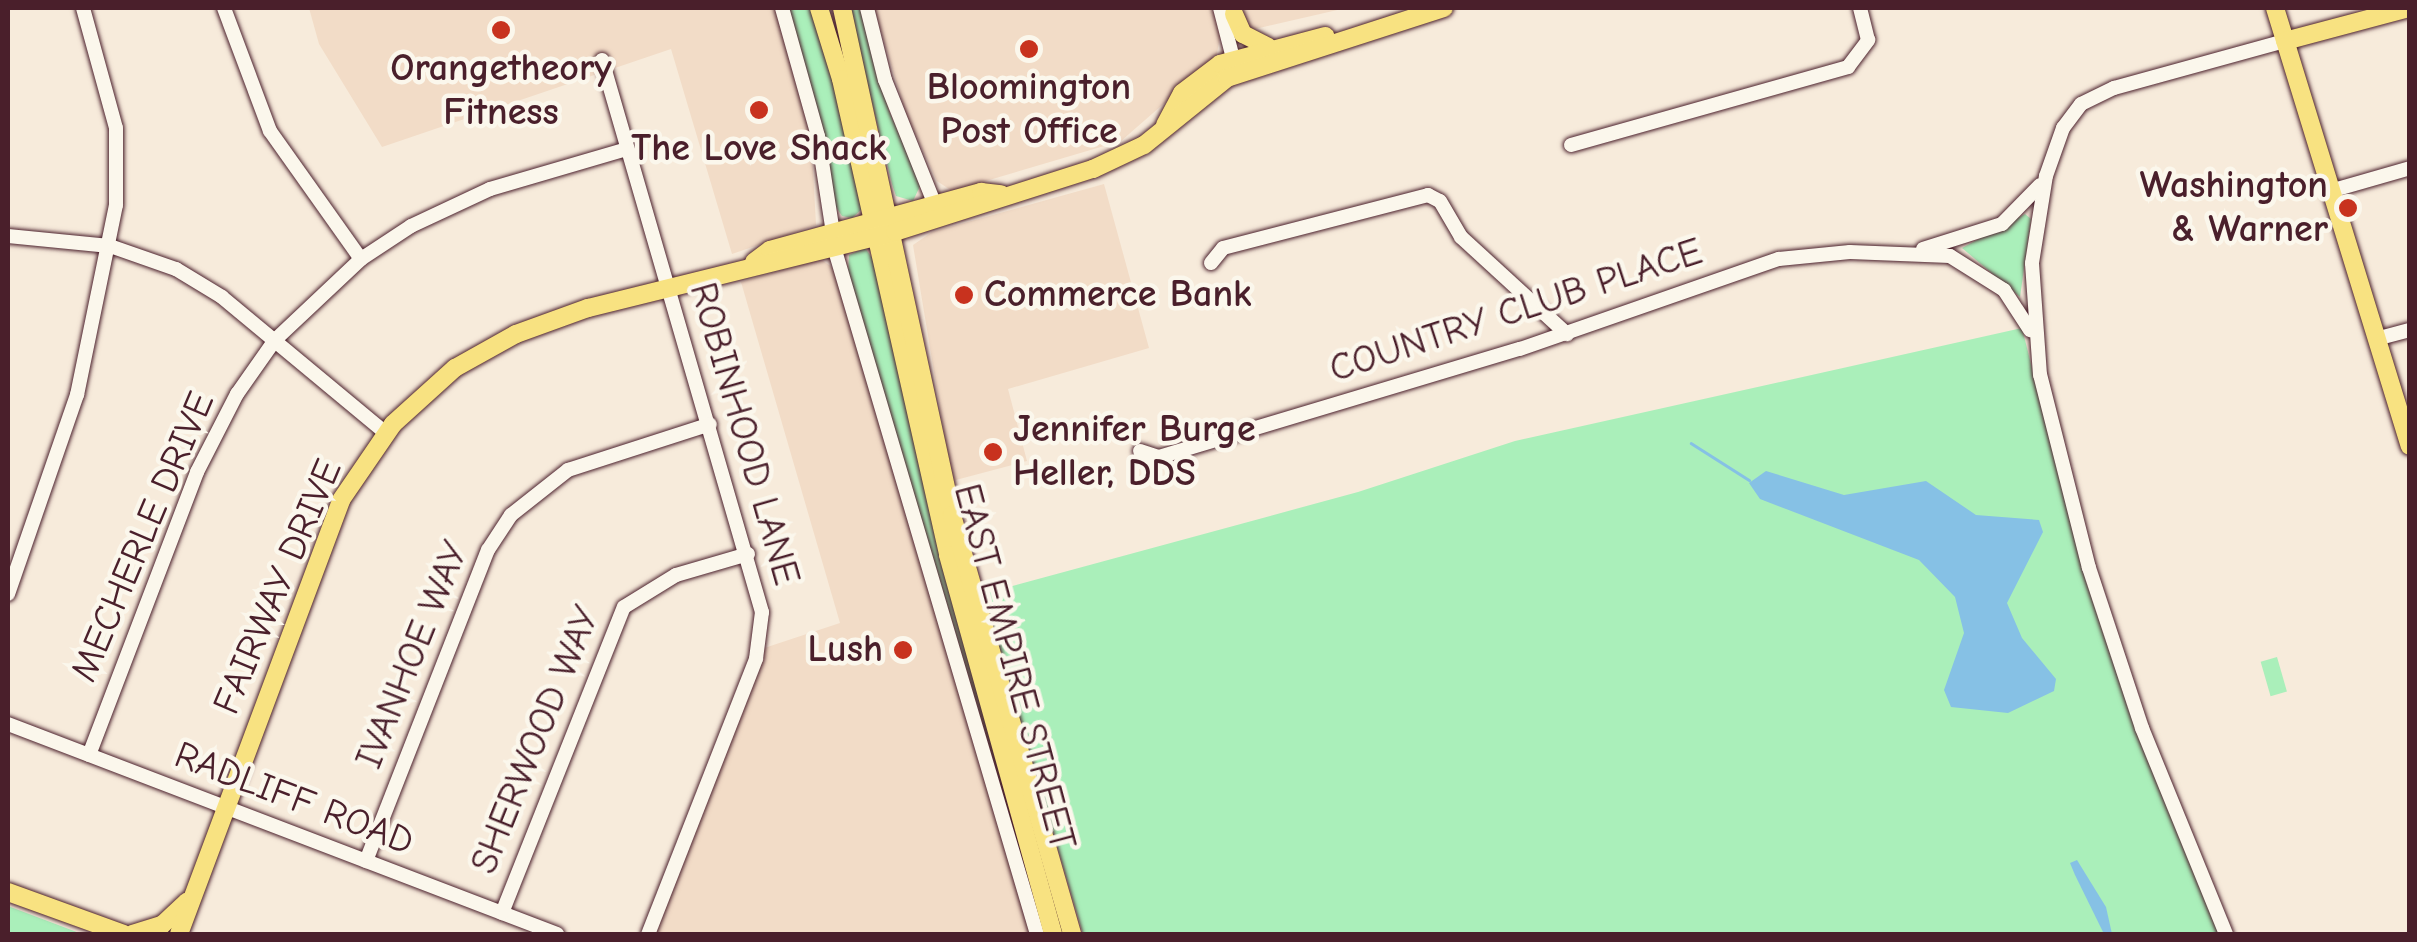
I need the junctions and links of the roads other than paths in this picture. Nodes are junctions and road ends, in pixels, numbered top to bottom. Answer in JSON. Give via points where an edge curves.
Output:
{"nodes":[{"id":1,"x":82,"y":8,"type":"edge"},
{"id":2,"x":224,"y":8,"type":"edge"},
{"id":3,"x":782,"y":8,"type":"edge"},
{"id":4,"x":820,"y":8,"type":"edge"},
{"id":5,"x":842,"y":8,"type":"edge"},
{"id":6,"x":867,"y":8,"type":"edge"},
{"id":7,"x":1444,"y":8,"type":"edge"},
{"id":8,"x":1860,"y":8,"type":"edge"},
{"id":9,"x":2275,"y":8,"type":"edge"},
{"id":10,"x":2408,"y":8,"type":"edge"},
{"id":11,"x":1229,"y":10,"type":"edge"},
{"id":12,"x":1360,"y":30,"type":"junction"},
{"id":13,"x":2284,"y":41,"type":"junction"},
{"id":14,"x":1268,"y":47,"type":"junction"},
{"id":15,"x":602,"y":60,"type":"dead end"},
{"id":16,"x":1240,"y":64,"type":"junction"},
{"id":17,"x":1571,"y":145,"type":"dead end"},
{"id":18,"x":627,"y":148,"type":"junction"},
{"id":19,"x":2410,"y":168,"type":"edge"},
{"id":20,"x":2046,"y":176,"type":"junction"},
{"id":21,"x":2330,"y":191,"type":"junction"},
{"id":22,"x":1001,"y":194,"type":"junction"},
{"id":23,"x":935,"y":205,"type":"junction"},
{"id":24,"x":884,"y":226,"type":"junction"},
{"id":25,"x":8,"y":236,"type":"edge"},
{"id":26,"x":833,"y":240,"type":"junction"},
{"id":27,"x":110,"y":246,"type":"junction"},
{"id":28,"x":1916,"y":251,"type":"junction"},
{"id":29,"x":361,"y":259,"type":"junction"},
{"id":30,"x":1212,"y":263,"type":"dead end"},
{"id":31,"x":668,"y":285,"type":"junction"},
{"id":32,"x":2410,"y":330,"type":"edge"},
{"id":33,"x":1567,"y":334,"type":"junction"},
{"id":34,"x":2376,"y":339,"type":"junction"},
{"id":35,"x":275,"y":340,"type":"junction"},
{"id":36,"x":2036,"y":350,"type":"junction"},
{"id":37,"x":710,"y":424,"type":"junction"},
{"id":38,"x":386,"y":433,"type":"junction"},
{"id":39,"x":2410,"y":446,"type":"edge"},
{"id":40,"x":1140,"y":451,"type":"dead end"},
{"id":41,"x":748,"y":554,"type":"junction"},
{"id":42,"x":8,"y":594,"type":"edge"},
{"id":43,"x":8,"y":724,"type":"edge"},
{"id":44,"x":89,"y":755,"type":"junction"},
{"id":45,"x":223,"y":807,"type":"junction"},
{"id":46,"x":366,"y":861,"type":"junction"},
{"id":47,"x":8,"y":892,"type":"edge"},
{"id":48,"x":192,"y":898,"type":"junction"},
{"id":49,"x":502,"y":913,"type":"junction"},
{"id":50,"x":128,"y":934,"type":"edge"},
{"id":51,"x":179,"y":934,"type":"edge"},
{"id":52,"x":557,"y":934,"type":"edge"},
{"id":53,"x":648,"y":934,"type":"edge"},
{"id":54,"x":1037,"y":934,"type":"edge"},
{"id":55,"x":1053,"y":934,"type":"edge"},
{"id":56,"x":1072,"y":934,"type":"edge"},
{"id":57,"x":2226,"y":934,"type":"edge"}],
"edges":[{"from":1,"to":27,"type":"street","via":[[116,128],[119,176]]},
{"from":2,"to":29,"type":"street","via":[[270,131]]},
{"from":3,"to":26,"type":"street","via":[[818,136]]},
{"from":4,"to":24,"type":"main road","name":"EAST EMPIRE STREET"},
{"from":5,"to":24,"type":"main road","name":"EAST EMPIRE STREET"},
{"from":6,"to":23,"type":"street","via":[[885,80]]},
{"from":7,"to":12,"type":"main road","name":"FAIRWAY DRIVE"},
{"from":8,"to":17,"type":"street","via":[[1868,40],[1848,68]]},
{"from":9,"to":13,"type":"main road"},
{"from":10,"to":13,"type":"main road"},
{"from":11,"to":14,"type":"main road","via":[[1243,34]]},
{"from":11,"to":16,"type":"street"},
{"from":12,"to":14,"type":"main road","name":"FAIRWAY DRIVE"},
{"from":12,"to":16,"type":"main road","name":"FAIRWAY DRIVE"},
{"from":13,"to":20,"type":"street","name":"COUNTRY CLUB PLACE","via":[[2114,88],[2081,104],[2063,128]]},
{"from":13,"to":21,"type":"main road"},
{"from":14,"to":16,"type":"main road","name":"FAIRWAY DRIVE"},
{"from":15,"to":18,"type":"street","name":"ROBINHOOD LANE"},
{"from":16,"to":22,"type":"main road","name":"FAIRWAY DRIVE","via":[[1182,92],[1164,128],[1103,165]]},
{"from":18,"to":29,"type":"street","name":"MECHERLE DRIVE","via":[[460,201]]},
{"from":18,"to":31,"type":"street","name":"ROBINHOOD LANE"},
{"from":19,"to":21,"type":"street"},
{"from":20,"to":28,"type":"street","name":"COUNTRY CLUB PLACE","via":[[2002,224]]},
{"from":20,"to":36,"type":"street","name":"COUNTRY CLUB PLACE","via":[[2032,264]]},
{"from":21,"to":34,"type":"main road"},
{"from":22,"to":23,"type":"main road","name":"FAIRWAY DRIVE","via":[[981,192]]},
{"from":22,"to":24,"type":"main road","name":"FAIRWAY DRIVE","via":[[985,206]]},
{"from":23,"to":24,"type":"main road","name":"FAIRWAY DRIVE"},
{"from":24,"to":26,"type":"main road","name":"FAIRWAY DRIVE"},
{"from":24,"to":55,"type":"main road","name":"EAST EMPIRE STREET","via":[[948,555]]},
{"from":24,"to":56,"type":"main road","name":"EAST EMPIRE STREET","via":[[964,565]]},
{"from":25,"to":27,"type":"street"},
{"from":26,"to":31,"type":"main road","name":"FAIRWAY DRIVE","via":[[772,264],[754,262]]},
{"from":26,"to":54,"type":"street"},
{"from":27,"to":35,"type":"street","via":[[204,285]]},
{"from":27,"to":42,"type":"street","via":[[77,396]]},
{"from":28,"to":33,"type":"street","name":"COUNTRY CLUB PLACE","via":[[1779,258]]},
{"from":28,"to":36,"type":"street","name":"COUNTRY CLUB PLACE","via":[[1962,260],[1990,277],[2016,304]]},
{"from":29,"to":35,"type":"street","name":"MECHERLE DRIVE"},
{"from":30,"to":33,"type":"street","via":[[1223,248],[1428,194],[1440,201],[1461,237]]},
{"from":31,"to":37,"type":"street","name":"ROBINHOOD LANE"},
{"from":31,"to":38,"type":"main road","name":"FAIRWAY DRIVE","via":[[516,334],[456,368]]},
{"from":32,"to":34,"type":"street"},
{"from":33,"to":40,"type":"street","name":"COUNTRY CLUB PLACE","via":[[1159,457]]},
{"from":34,"to":39,"type":"main road"},
{"from":35,"to":38,"type":"street"},
{"from":35,"to":44,"type":"street","name":"MECHERLE DRIVE","via":[[237,394],[197,472]]},
{"from":36,"to":57,"type":"street","name":"COUNTRY CLUB PLACE","via":[[2120,666]]},
{"from":37,"to":41,"type":"street","name":"ROBINHOOD LANE"},
{"from":37,"to":46,"type":"street","name":"IVANHOE WAY","via":[[583,463],[550,480],[512,515],[488,550]]},
{"from":38,"to":45,"type":"main road","name":"FAIRWAY DRIVE","via":[[341,500]]},
{"from":41,"to":49,"type":"street","name":"SHERWOOD WAY","via":[[661,581],[624,607]]},
{"from":41,"to":53,"type":"street","name":"ROBINHOOD LANE","via":[[762,612],[758,653]]},
{"from":43,"to":44,"type":"street","name":"RADLIFF ROAD"},
{"from":44,"to":45,"type":"street","name":"RADLIFF ROAD"},
{"from":45,"to":46,"type":"street","name":"RADLIFF ROAD"},
{"from":45,"to":48,"type":"main road","name":"FAIRWAY DRIVE"},
{"from":46,"to":49,"type":"street","name":"RADLIFF ROAD"},
{"from":47,"to":50,"type":"main road"},
{"from":48,"to":50,"type":"main road","via":[[162,925]]},
{"from":48,"to":51,"type":"main road","name":"FAIRWAY DRIVE"},
{"from":49,"to":52,"type":"street","name":"RADLIFF ROAD"}]}
